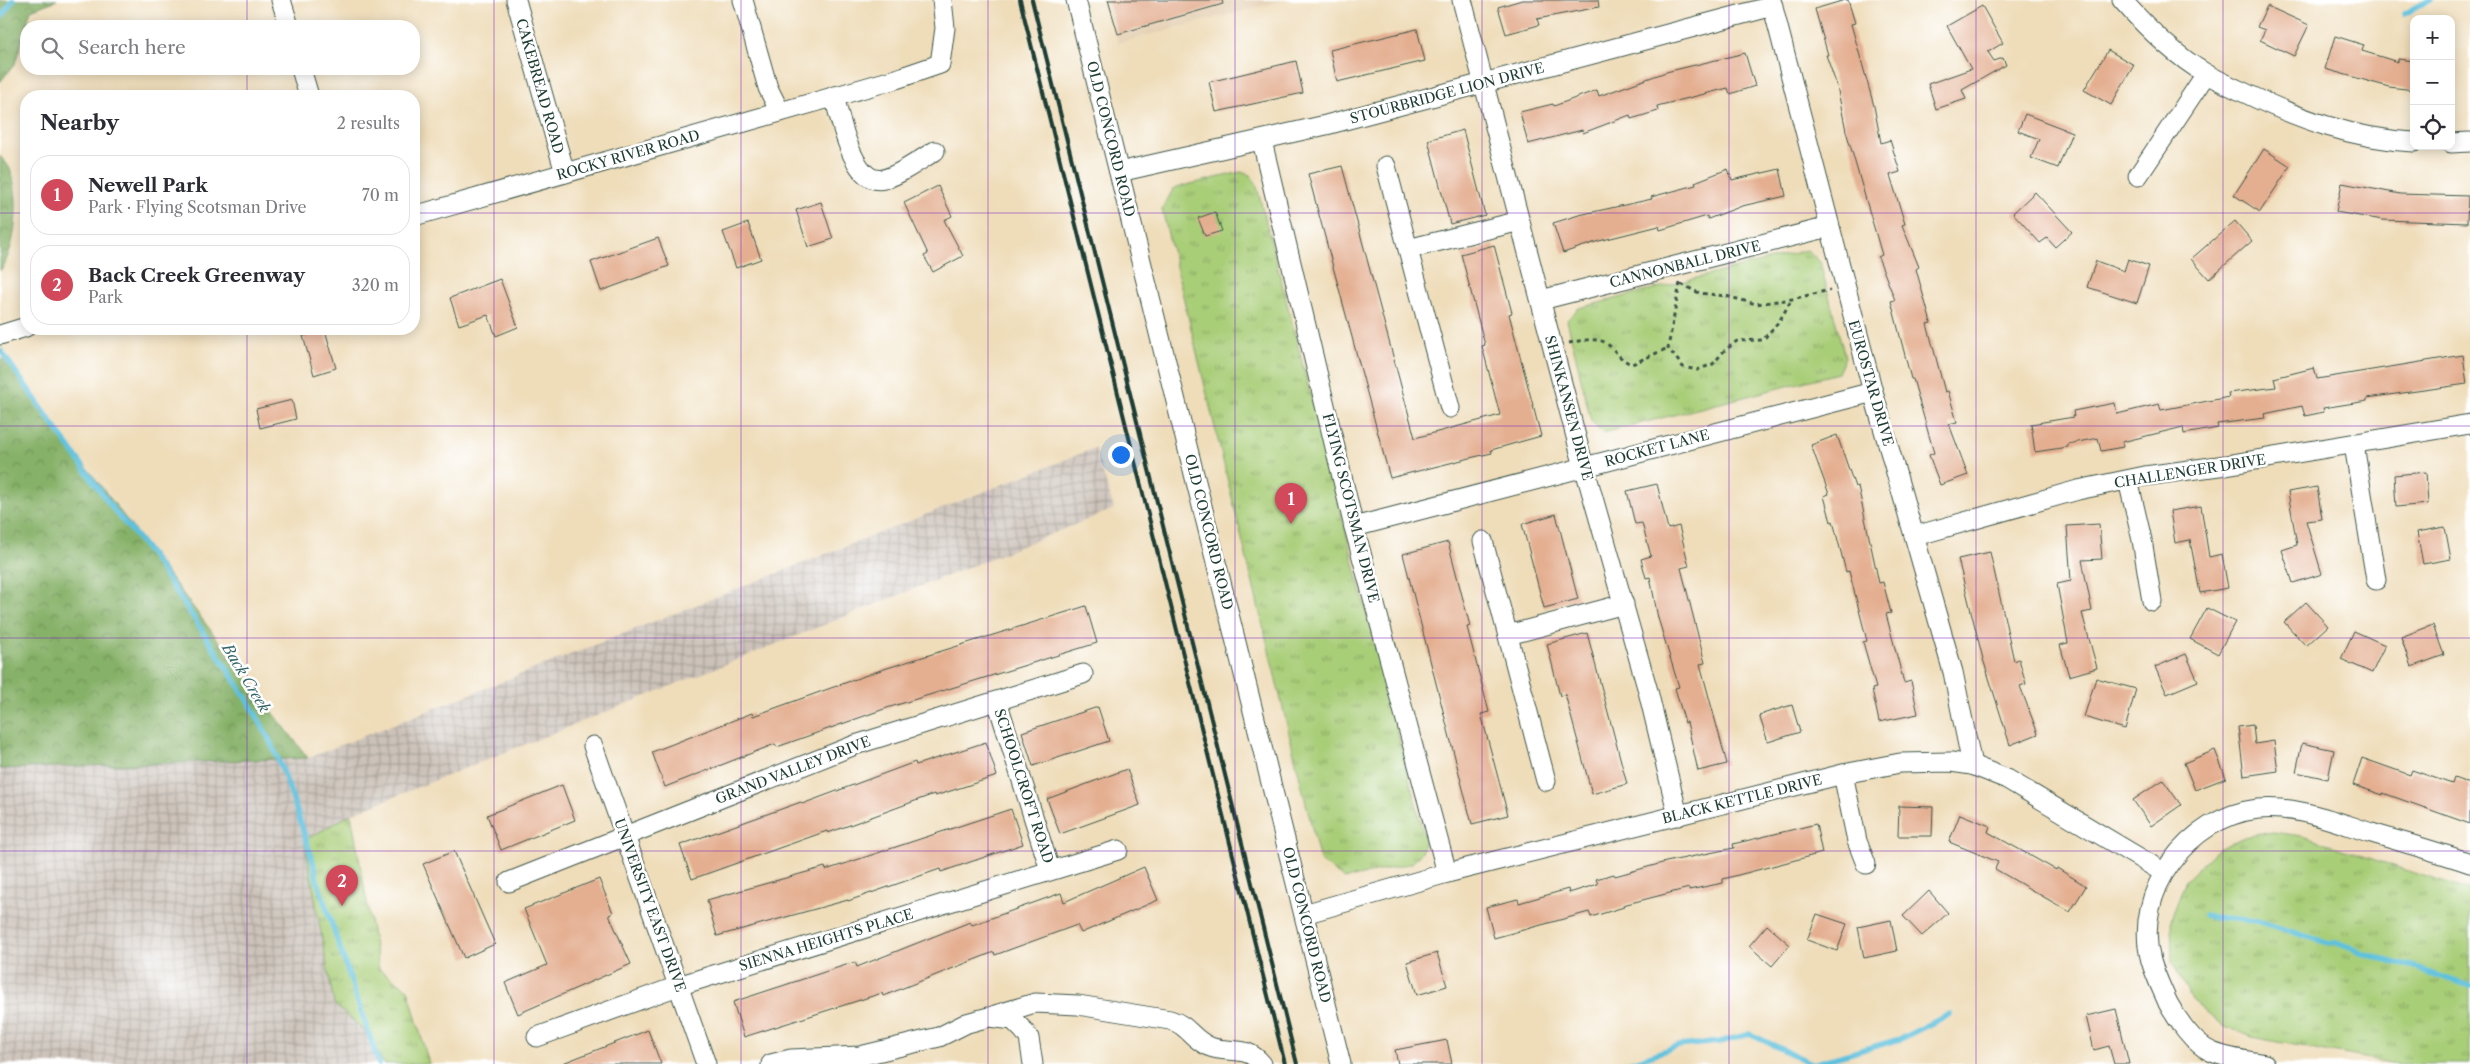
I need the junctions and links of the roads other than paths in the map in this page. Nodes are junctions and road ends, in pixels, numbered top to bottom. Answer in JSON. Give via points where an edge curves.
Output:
{"nodes":[{"id":1,"x":281,"y":0,"type":"edge"},
{"id":2,"x":516,"y":0,"type":"edge"},
{"id":3,"x":743,"y":0,"type":"edge"},
{"id":4,"x":942,"y":0,"type":"edge"},
{"id":5,"x":1076,"y":0,"type":"edge"},
{"id":6,"x":1462,"y":0,"type":"edge"},
{"id":7,"x":2122,"y":0,"type":"edge"},
{"id":8,"x":1772,"y":3,"type":"edge"},
{"id":9,"x":287,"y":20,"type":"edge"},
{"id":10,"x":2206,"y":74,"type":"junction"},
{"id":11,"x":303,"y":75,"type":"edge"},
{"id":12,"x":1483,"y":84,"type":"junction"},
{"id":13,"x":307,"y":90,"type":"edge"},
{"id":14,"x":838,"y":95,"type":"junction"},
{"id":15,"x":780,"y":112,"type":"junction"},
{"id":16,"x":2410,"y":141,"type":"edge"},
{"id":17,"x":1262,"y":142,"type":"junction"},
{"id":18,"x":2470,"y":142,"type":"edge"},
{"id":19,"x":2455,"y":143,"type":"edge"},
{"id":20,"x":935,"y":151,"type":"dead end"},
{"id":21,"x":1386,"y":166,"type":"dead end"},
{"id":22,"x":1119,"y":172,"type":"junction"},
{"id":23,"x":565,"y":173,"type":"junction"},
{"id":24,"x":2138,"y":176,"type":"dead end"},
{"id":25,"x":420,"y":214,"type":"edge"},
{"id":26,"x":1520,"y":221,"type":"junction"},
{"id":27,"x":1829,"y":227,"type":"junction"},
{"id":28,"x":1408,"y":249,"type":"junction"},
{"id":29,"x":1541,"y":300,"type":"junction"},
{"id":30,"x":20,"y":329,"type":"edge"},
{"id":31,"x":0,"y":334,"type":"edge"},
{"id":32,"x":1873,"y":392,"type":"junction"},
{"id":33,"x":1450,"y":408,"type":"dead end"},
{"id":34,"x":2470,"y":424,"type":"edge"},
{"id":35,"x":2354,"y":445,"type":"junction"},
{"id":36,"x":1584,"y":467,"type":"junction"},
{"id":37,"x":2128,"y":480,"type":"junction"},
{"id":38,"x":1354,"y":527,"type":"junction"},
{"id":39,"x":1915,"y":536,"type":"junction"},
{"id":40,"x":1483,"y":541,"type":"dead end"},
{"id":41,"x":2376,"y":580,"type":"dead end"},
{"id":42,"x":2152,"y":601,"type":"dead end"},
{"id":43,"x":1624,"y":604,"type":"junction"},
{"id":44,"x":1508,"y":635,"type":"junction"},
{"id":45,"x":1083,"y":674,"type":"dead end"},
{"id":46,"x":997,"y":701,"type":"junction"},
{"id":47,"x":593,"y":746,"type":"dead end"},
{"id":48,"x":1972,"y":765,"type":"junction"},
{"id":49,"x":1843,"y":774,"type":"junction"},
{"id":50,"x":1546,"y":781,"type":"dead end"},
{"id":51,"x":1678,"y":816,"type":"junction"},
{"id":52,"x":625,"y":835,"type":"junction"},
{"id":53,"x":1118,"y":850,"type":"dead end"},
{"id":54,"x":2470,"y":863,"type":"edge"},
{"id":55,"x":1866,"y":864,"type":"dead end"},
{"id":56,"x":1050,"y":870,"type":"junction"},
{"id":57,"x":1447,"y":872,"type":"junction"},
{"id":58,"x":2163,"y":872,"type":"junction"},
{"id":59,"x":509,"y":882,"type":"dead end"},
{"id":60,"x":1304,"y":914,"type":"junction"},
{"id":61,"x":678,"y":986,"type":"junction"},
{"id":62,"x":989,"y":1017,"type":"junction"},
{"id":63,"x":537,"y":1037,"type":"dead end"},
{"id":64,"x":2207,"y":1058,"type":"edge"},
{"id":65,"x":706,"y":1064,"type":"edge"},
{"id":66,"x":770,"y":1064,"type":"edge"},
{"id":67,"x":1033,"y":1064,"type":"edge"},
{"id":68,"x":1262,"y":1064,"type":"edge"},
{"id":69,"x":1341,"y":1064,"type":"edge"},
{"id":70,"x":2265,"y":1064,"type":"edge"}],
"edges":[{"from":1,"to":9,"type":"street"},
{"from":2,"to":23,"type":"street","name":"CAKEBREAD ROAD"},
{"from":3,"to":15,"type":"street","via":[[768,88]]},
{"from":4,"to":14,"type":"street","name":"ROCKY RIVER ROAD","via":[[946,28],[940,64]]},
{"from":5,"to":22,"type":"street","name":"OLD CONCORD ROAD"},
{"from":6,"to":12,"type":"street","name":"SHINKANSEN DRIVE"},
{"from":7,"to":10,"type":"street","via":[[2166,43]]},
{"from":8,"to":12,"type":"street","name":"STOURBRIDGE LION DRIVE"},
{"from":8,"to":27,"type":"street","name":"EUROSTAR DRIVE"},
{"from":10,"to":16,"type":"street","via":[[2302,119],[2368,136]]},
{"from":10,"to":24,"type":"street"},
{"from":11,"to":13,"type":"street"},
{"from":12,"to":17,"type":"street","name":"STOURBRIDGE LION DRIVE"},
{"from":12,"to":26,"type":"street","name":"SHINKANSEN DRIVE"},
{"from":14,"to":15,"type":"street","name":"ROCKY RIVER ROAD"},
{"from":14,"to":20,"type":"street","via":[[851,152],[865,175],[882,180]]},
{"from":15,"to":23,"type":"street","name":"ROCKY RIVER ROAD"},
{"from":17,"to":22,"type":"street","name":"STOURBRIDGE LION DRIVE"},
{"from":17,"to":38,"type":"street","name":"FLYING SCOTSMAN DRIVE"},
{"from":18,"to":19,"type":"street"},
{"from":21,"to":28,"type":"street"},
{"from":22,"to":60,"type":"street","name":"OLD CONCORD ROAD"},
{"from":23,"to":25,"type":"street","name":"ROCKY RIVER ROAD"},
{"from":26,"to":28,"type":"street"},
{"from":26,"to":29,"type":"street","name":"SHINKANSEN DRIVE"},
{"from":27,"to":29,"type":"street","name":"CANNONBALL DRIVE"},
{"from":27,"to":32,"type":"street","name":"EUROSTAR DRIVE"},
{"from":28,"to":33,"type":"street"},
{"from":29,"to":36,"type":"street","name":"SHINKANSEN DRIVE"},
{"from":30,"to":31,"type":"street"},
{"from":32,"to":36,"type":"street","name":"ROCKET LANE"},
{"from":32,"to":39,"type":"street","name":"EUROSTAR DRIVE"},
{"from":34,"to":35,"type":"street","name":"CHALLENGER DRIVE"},
{"from":35,"to":37,"type":"street","name":"CHALLENGER DRIVE"},
{"from":35,"to":41,"type":"street"},
{"from":36,"to":38,"type":"street","name":"ROCKET LANE"},
{"from":36,"to":43,"type":"street","name":"SHINKANSEN DRIVE"},
{"from":37,"to":39,"type":"street","name":"CHALLENGER DRIVE","via":[[2078,490]]},
{"from":37,"to":42,"type":"street"},
{"from":38,"to":57,"type":"street","name":"FLYING SCOTSMAN DRIVE"},
{"from":39,"to":48,"type":"street","name":"EUROSTAR DRIVE","via":[[1953,672]]},
{"from":40,"to":44,"type":"street"},
{"from":43,"to":44,"type":"street"},
{"from":43,"to":51,"type":"street","name":"SHINKANSEN DRIVE"},
{"from":44,"to":50,"type":"street"},
{"from":45,"to":46,"type":"street","name":"GRAND VALLEY DRIVE"},
{"from":46,"to":52,"type":"street","name":"GRAND VALLEY DRIVE","via":[[855,745]]},
{"from":46,"to":56,"type":"street","name":"SCHOOLCROFT ROAD"},
{"from":47,"to":52,"type":"street","name":"UNIVERSITY EAST DRIVE"},
{"from":48,"to":49,"type":"street","name":"BLACK KETTLE DRIVE","via":[[1900,763]]},
{"from":48,"to":58,"type":"street","name":"BLACK KETTLE DRIVE","via":[[2007,778]]},
{"from":49,"to":51,"type":"street","name":"BLACK KETTLE DRIVE"},
{"from":49,"to":55,"type":"street","via":[[1857,841]]},
{"from":51,"to":57,"type":"street","name":"BLACK KETTLE DRIVE"},
{"from":52,"to":59,"type":"street","name":"GRAND VALLEY DRIVE"},
{"from":52,"to":61,"type":"street","name":"UNIVERSITY EAST DRIVE"},
{"from":53,"to":56,"type":"street","name":"SIENNA HEIGHTS PLACE"},
{"from":54,"to":58,"type":"street","via":[[2311,814],[2258,809],[2225,818],[2200,832],[2179,851]]},
{"from":56,"to":61,"type":"street","name":"SIENNA HEIGHTS PLACE"},
{"from":57,"to":60,"type":"street","name":"BLACK KETTLE DRIVE"},
{"from":58,"to":64,"type":"street","via":[[2151,903],[2150,960],[2174,1013]]},
{"from":60,"to":69,"type":"street","name":"OLD CONCORD ROAD"},
{"from":61,"to":63,"type":"street","name":"SIENNA HEIGHTS PLACE"},
{"from":61,"to":65,"type":"street","name":"UNIVERSITY EAST DRIVE"},
{"from":62,"to":66,"type":"street","via":[[939,1037],[860,1056],[791,1059]]},
{"from":62,"to":67,"type":"street","via":[[1013,1020],[1023,1030],[1029,1038]]},
{"from":62,"to":68,"type":"street","via":[[1035,1002],[1078,1005],[1170,1020],[1181,1023],[1209,1047],[1244,1050]]},
{"from":64,"to":70,"type":"street"}]}
